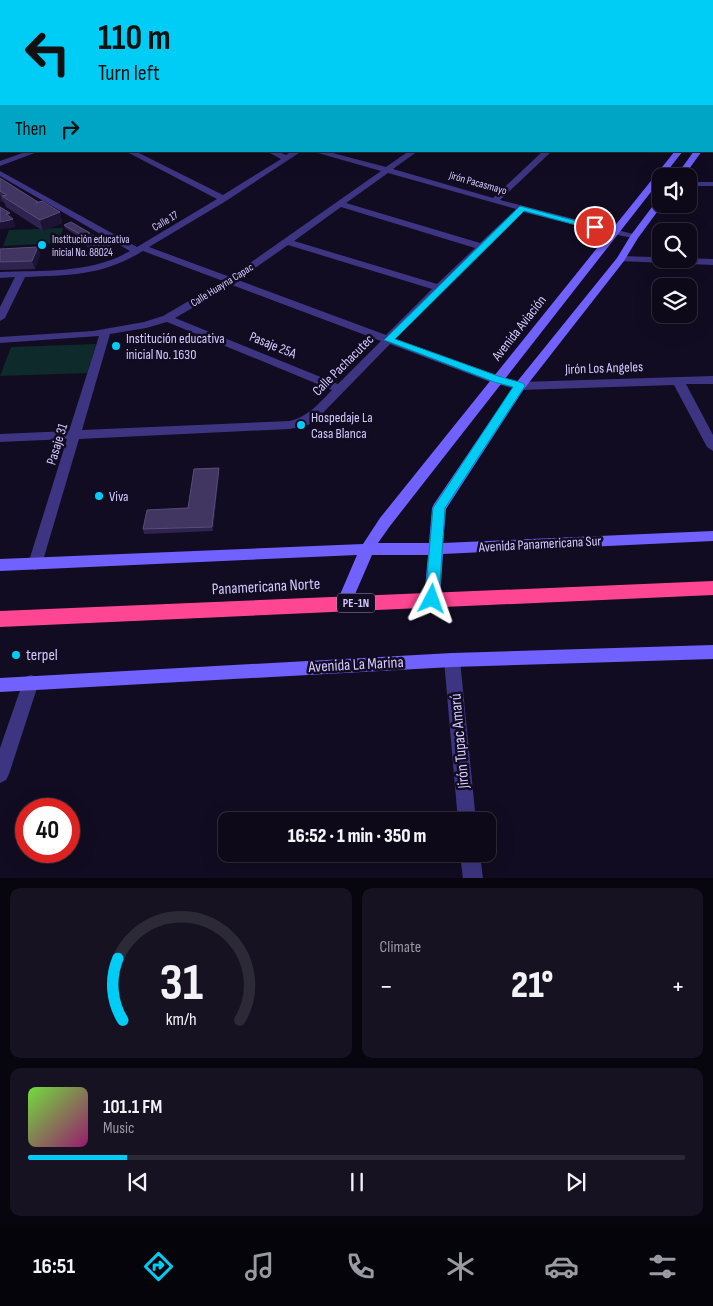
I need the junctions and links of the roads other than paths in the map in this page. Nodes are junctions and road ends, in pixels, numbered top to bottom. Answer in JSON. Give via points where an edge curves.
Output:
{"nodes":[{"id":1,"x":33,"y":152,"type":"edge"},
{"id":2,"x":130,"y":152,"type":"edge"},
{"id":3,"x":272,"y":152,"type":"edge"},
{"id":4,"x":296,"y":152,"type":"edge"},
{"id":5,"x":319,"y":152,"type":"edge"},
{"id":6,"x":413,"y":152,"type":"edge"},
{"id":7,"x":547,"y":152,"type":"edge"},
{"id":8,"x":678,"y":152,"type":"edge"},
{"id":9,"x":697,"y":152,"type":"edge"},
{"id":10,"x":286,"y":158,"type":"junction"},
{"id":11,"x":0,"y":164,"type":"edge"},
{"id":12,"x":686,"y":168,"type":"edge"},
{"id":13,"x":389,"y":169,"type":"junction"},
{"id":14,"x":0,"y":173,"type":"edge"},
{"id":15,"x":697,"y":184,"type":"edge"},
{"id":16,"x":713,"y":184,"type":"edge"},
{"id":17,"x":223,"y":200,"type":"junction"},
{"id":18,"x":494,"y":201,"type":"junction"},
{"id":19,"x":340,"y":204,"type":"junction"},
{"id":20,"x":522,"y":208,"type":"junction"},
{"id":21,"x":652,"y":213,"type":"edge"},
{"id":22,"x":613,"y":232,"type":"junction"},
{"id":23,"x":634,"y":236,"type":"junction"},
{"id":24,"x":289,"y":242,"type":"junction"},
{"id":25,"x":484,"y":247,"type":"junction"},
{"id":26,"x":140,"y":249,"type":"junction"},
{"id":27,"x":621,"y":259,"type":"junction"},
{"id":28,"x":713,"y":262,"type":"edge"},
{"id":29,"x":21,"y":274,"type":"junction"},
{"id":30,"x":0,"y":275,"type":"edge"},
{"id":31,"x":232,"y":281,"type":"junction"},
{"id":32,"x":439,"y":288,"type":"junction"},
{"id":33,"x":0,"y":318,"type":"edge"},
{"id":34,"x":167,"y":318,"type":"junction"},
{"id":35,"x":105,"y":333,"type":"junction"},
{"id":36,"x":0,"y":340,"type":"edge"},
{"id":37,"x":389,"y":340,"type":"junction"},
{"id":38,"x":497,"y":380,"type":"junction"},
{"id":39,"x":713,"y":380,"type":"edge"},
{"id":40,"x":678,"y":381,"type":"junction"},
{"id":41,"x":520,"y":386,"type":"junction"},
{"id":42,"x":340,"y":389,"type":"junction"},
{"id":43,"x":76,"y":435,"type":"junction"},
{"id":44,"x":0,"y":438,"type":"edge"},
{"id":45,"x":713,"y":447,"type":"edge"},
{"id":46,"x":713,"y":536,"type":"edge"},
{"id":47,"x":367,"y":549,"type":"junction"},
{"id":48,"x":436,"y":549,"type":"junction"},
{"id":49,"x":35,"y":564,"type":"junction"},
{"id":50,"x":0,"y":565,"type":"edge"},
{"id":51,"x":713,"y":588,"type":"edge"},
{"id":52,"x":432,"y":599,"type":"junction"},
{"id":53,"x":344,"y":604,"type":"junction"},
{"id":54,"x":0,"y":619,"type":"edge"},
{"id":55,"x":713,"y":652,"type":"edge"},
{"id":56,"x":452,"y":660,"type":"junction"},
{"id":57,"x":31,"y":682,"type":"junction"},
{"id":58,"x":0,"y":685,"type":"edge"},
{"id":59,"x":0,"y":774,"type":"edge"},
{"id":60,"x":466,"y":812,"type":"edge"},
{"id":61,"x":471,"y":862,"type":"edge"},
{"id":62,"x":472,"y":878,"type":"edge"}],
"edges":[{"from":1,"to":11,"type":"street"},
{"from":2,"to":17,"type":"street"},
{"from":3,"to":10,"type":"street"},
{"from":4,"to":10,"type":"street","name":"Calle 17"},
{"from":5,"to":13,"type":"street","name":"Jirón Pacasmayo"},
{"from":6,"to":13,"type":"street","name":"Calle Huayna Capac"},
{"from":7,"to":18,"type":"street"},
{"from":8,"to":22,"type":"street","name":"Avenida Aviación"},
{"from":9,"to":12,"type":"street"},
{"from":10,"to":17,"type":"street","name":"Calle 17"},
{"from":13,"to":18,"type":"street","name":"Jirón Pacasmayo"},
{"from":13,"to":19,"type":"street","name":"Calle Huayna Capac"},
{"from":14,"to":26,"type":"street","name":"Jirón Los Angeles"},
{"from":15,"to":16,"type":"street"},
{"from":17,"to":26,"type":"street","name":"Calle 17"},
{"from":18,"to":20,"type":"street","name":"Jirón Pacasmayo"},
{"from":19,"to":24,"type":"street","name":"Calle Huayna Capac"},
{"from":19,"to":25,"type":"street"},
{"from":20,"to":22,"type":"street","name":"Jirón Pacasmayo"},
{"from":20,"to":25,"type":"street","name":"Calle Pachacutec"},
{"from":21,"to":23,"type":"street"},
{"from":22,"to":23,"type":"street","name":"Jirón Pacasmayo"},
{"from":22,"to":38,"type":"street","name":"Avenida Aviación"},
{"from":23,"to":27,"type":"street"},
{"from":24,"to":31,"type":"street","name":"Calle Huayna Capac"},
{"from":24,"to":32,"type":"street"},
{"from":25,"to":32,"type":"street","name":"Calle Pachacutec"},
{"from":26,"to":29,"type":"street","name":"Calle 17","via":[[120,261],[86,271]]},
{"from":26,"to":31,"type":"street","name":"Jirón Los Angeles"},
{"from":27,"to":28,"type":"street"},
{"from":27,"to":41,"type":"street"},
{"from":29,"to":30,"type":"street","name":"Calle 17"},
{"from":29,"to":33,"type":"street"},
{"from":31,"to":34,"type":"street","name":"Calle Huayna Capac"},
{"from":31,"to":37,"type":"street","name":"Jirón Los Angeles"},
{"from":32,"to":37,"type":"street","name":"Calle Pachacutec"},
{"from":34,"to":35,"type":"street","name":"Calle Huayna Capac"},
{"from":34,"to":42,"type":"street","name":"Pasaje 25A"},
{"from":35,"to":36,"type":"street","name":"Calle Huayna Capac"},
{"from":35,"to":43,"type":"street","name":"Pasaje 31"},
{"from":37,"to":38,"type":"street","name":"Jirón Los Angeles"},
{"from":37,"to":42,"type":"street","name":"Calle Pachacutec"},
{"from":38,"to":41,"type":"street","name":"Jirón Los Angeles"},
{"from":38,"to":47,"type":"street","name":"Avenida Aviación"},
{"from":39,"to":40,"type":"street","name":"Jirón Los Angeles"},
{"from":40,"to":41,"type":"street","name":"Jirón Los Angeles"},
{"from":40,"to":45,"type":"street"},
{"from":41,"to":48,"type":"street","via":[[439,508]]},
{"from":42,"to":43,"type":"street","name":"Calle Pachacutec","via":[[313,416],[290,425]]},
{"from":43,"to":44,"type":"street","name":"Calle Pachacutec"},
{"from":43,"to":49,"type":"street","name":"Pasaje 31"},
{"from":46,"to":48,"type":"street","name":"Avenida Panamericana Sur"},
{"from":47,"to":48,"type":"street","name":"Avenida Panamericana Sur"},
{"from":47,"to":49,"type":"street","name":"Avenida Panamericana Sur"},
{"from":47,"to":53,"type":"street","name":"Avenida Aviación"},
{"from":48,"to":52,"type":"street"},
{"from":49,"to":50,"type":"street","name":"Avenida Panamericana Sur"},
{"from":51,"to":52,"type":"highway","name":"Panamericana Norte","number":"PE-1N"},
{"from":52,"to":53,"type":"highway","name":"Panamericana Norte","number":"PE-1N"},
{"from":53,"to":54,"type":"highway","name":"Panamericana Norte","number":"PE-1N"},
{"from":55,"to":56,"type":"street","name":"Avenida La Marina"},
{"from":56,"to":57,"type":"street","name":"Avenida La Marina"},
{"from":56,"to":60,"type":"street","name":"Jirón Tupac Amarú"},
{"from":57,"to":58,"type":"street","name":"Avenida La Marina"},
{"from":57,"to":59,"type":"street"},
{"from":61,"to":62,"type":"street"}]}
